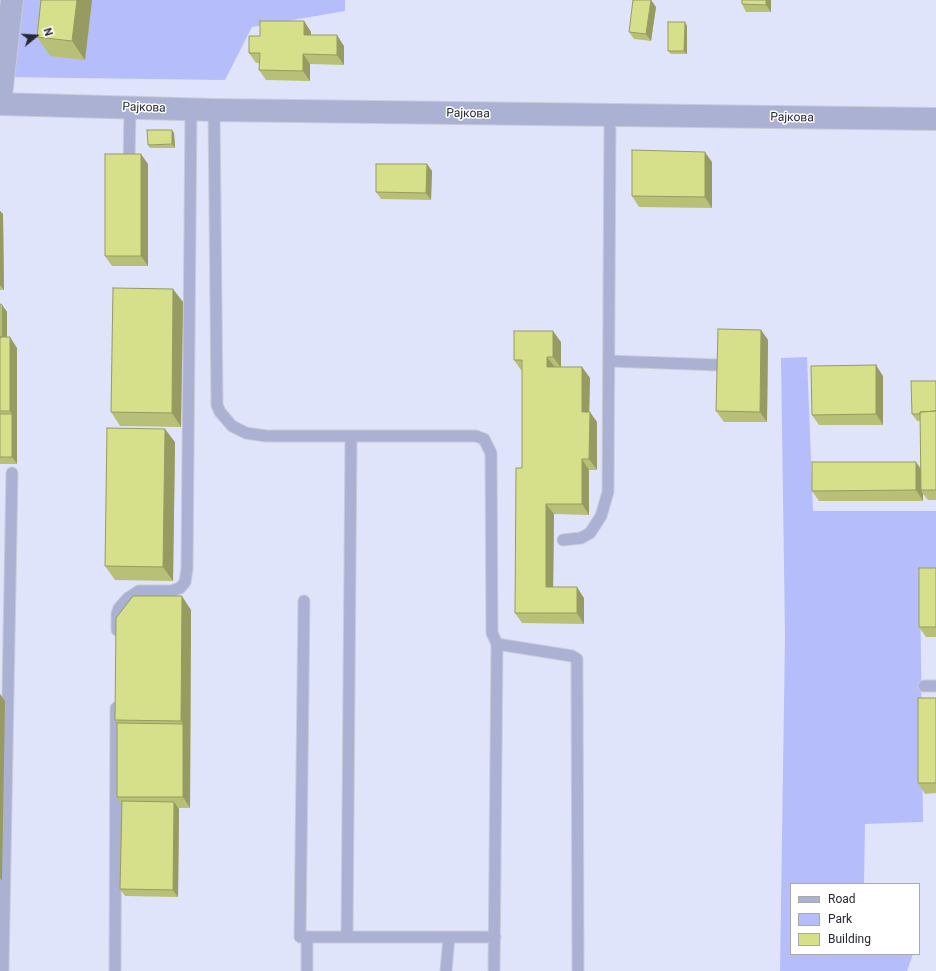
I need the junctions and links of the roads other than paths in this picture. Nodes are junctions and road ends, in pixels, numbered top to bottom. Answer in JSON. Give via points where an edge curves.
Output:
{"nodes":[{"id":1,"x":12,"y":0,"type":"edge"},
{"id":2,"x":0,"y":104,"type":"edge"},
{"id":3,"x":130,"y":108,"type":"junction"},
{"id":4,"x":191,"y":110,"type":"junction"},
{"id":5,"x":214,"y":110,"type":"junction"},
{"id":6,"x":610,"y":116,"type":"junction"},
{"id":7,"x":936,"y":119,"type":"edge"},
{"id":8,"x":129,"y":164,"type":"edge"},
{"id":9,"x":609,"y":361,"type":"junction"},
{"id":10,"x":718,"y":365,"type":"edge"},
{"id":11,"x":351,"y":437,"type":"junction"},
{"id":12,"x":12,"y":473,"type":"dead end"},
{"id":13,"x":563,"y":540,"type":"dead end"},
{"id":14,"x":304,"y":600,"type":"dead end"},
{"id":15,"x":117,"y":638,"type":"edge"},
{"id":16,"x":497,"y":644,"type":"junction"},
{"id":17,"x":924,"y":686,"type":"dead end"},
{"id":18,"x":936,"y":686,"type":"edge"},
{"id":19,"x":116,"y":693,"type":"edge"},
{"id":20,"x":307,"y":937,"type":"junction"},
{"id":21,"x":347,"y":937,"type":"junction"},
{"id":22,"x":448,"y":937,"type":"junction"},
{"id":23,"x":495,"y":937,"type":"junction"},
{"id":24,"x":3,"y":969,"type":"dead end"},
{"id":25,"x":115,"y":971,"type":"edge"},
{"id":26,"x":307,"y":971,"type":"edge"},
{"id":27,"x":446,"y":971,"type":"edge"},
{"id":28,"x":494,"y":971,"type":"edge"},
{"id":29,"x":578,"y":971,"type":"edge"}],
"edges":[{"from":1,"to":2,"type":"street"},
{"from":2,"to":3,"type":"street","name":"Рајкова"},
{"from":3,"to":4,"type":"street","name":"Рајкова"},
{"from":3,"to":8,"type":"lane"},
{"from":4,"to":5,"type":"street","name":"Рајкова"},
{"from":4,"to":15,"type":"lane","via":[[187,569],[185,582],[180,588],[171,592],[139,591],[128,598],[117,614]]},
{"from":5,"to":6,"type":"street","name":"Рајкова"},
{"from":5,"to":11,"type":"lane","via":[[217,405],[232,426],[246,433],[266,436]]},
{"from":6,"to":7,"type":"street","name":"Рајкова"},
{"from":6,"to":9,"type":"lane"},
{"from":9,"to":10,"type":"lane"},
{"from":9,"to":13,"type":"lane","via":[[608,492],[600,516],[590,533],[581,538]]},
{"from":11,"to":16,"type":"lane","via":[[476,436],[484,439],[491,453],[492,633]]},
{"from":11,"to":21,"type":"lane"},
{"from":12,"to":24,"type":"lane"},
{"from":14,"to":20,"type":"lane","via":[[300,937]]},
{"from":16,"to":23,"type":"lane"},
{"from":16,"to":29,"type":"lane","via":[[572,656],[577,659]]},
{"from":17,"to":18,"type":"lane"},
{"from":19,"to":25,"type":"lane"},
{"from":20,"to":21,"type":"lane"},
{"from":20,"to":26,"type":"lane"},
{"from":21,"to":22,"type":"lane"},
{"from":22,"to":23,"type":"lane"},
{"from":22,"to":27,"type":"lane"},
{"from":23,"to":28,"type":"lane"}]}
